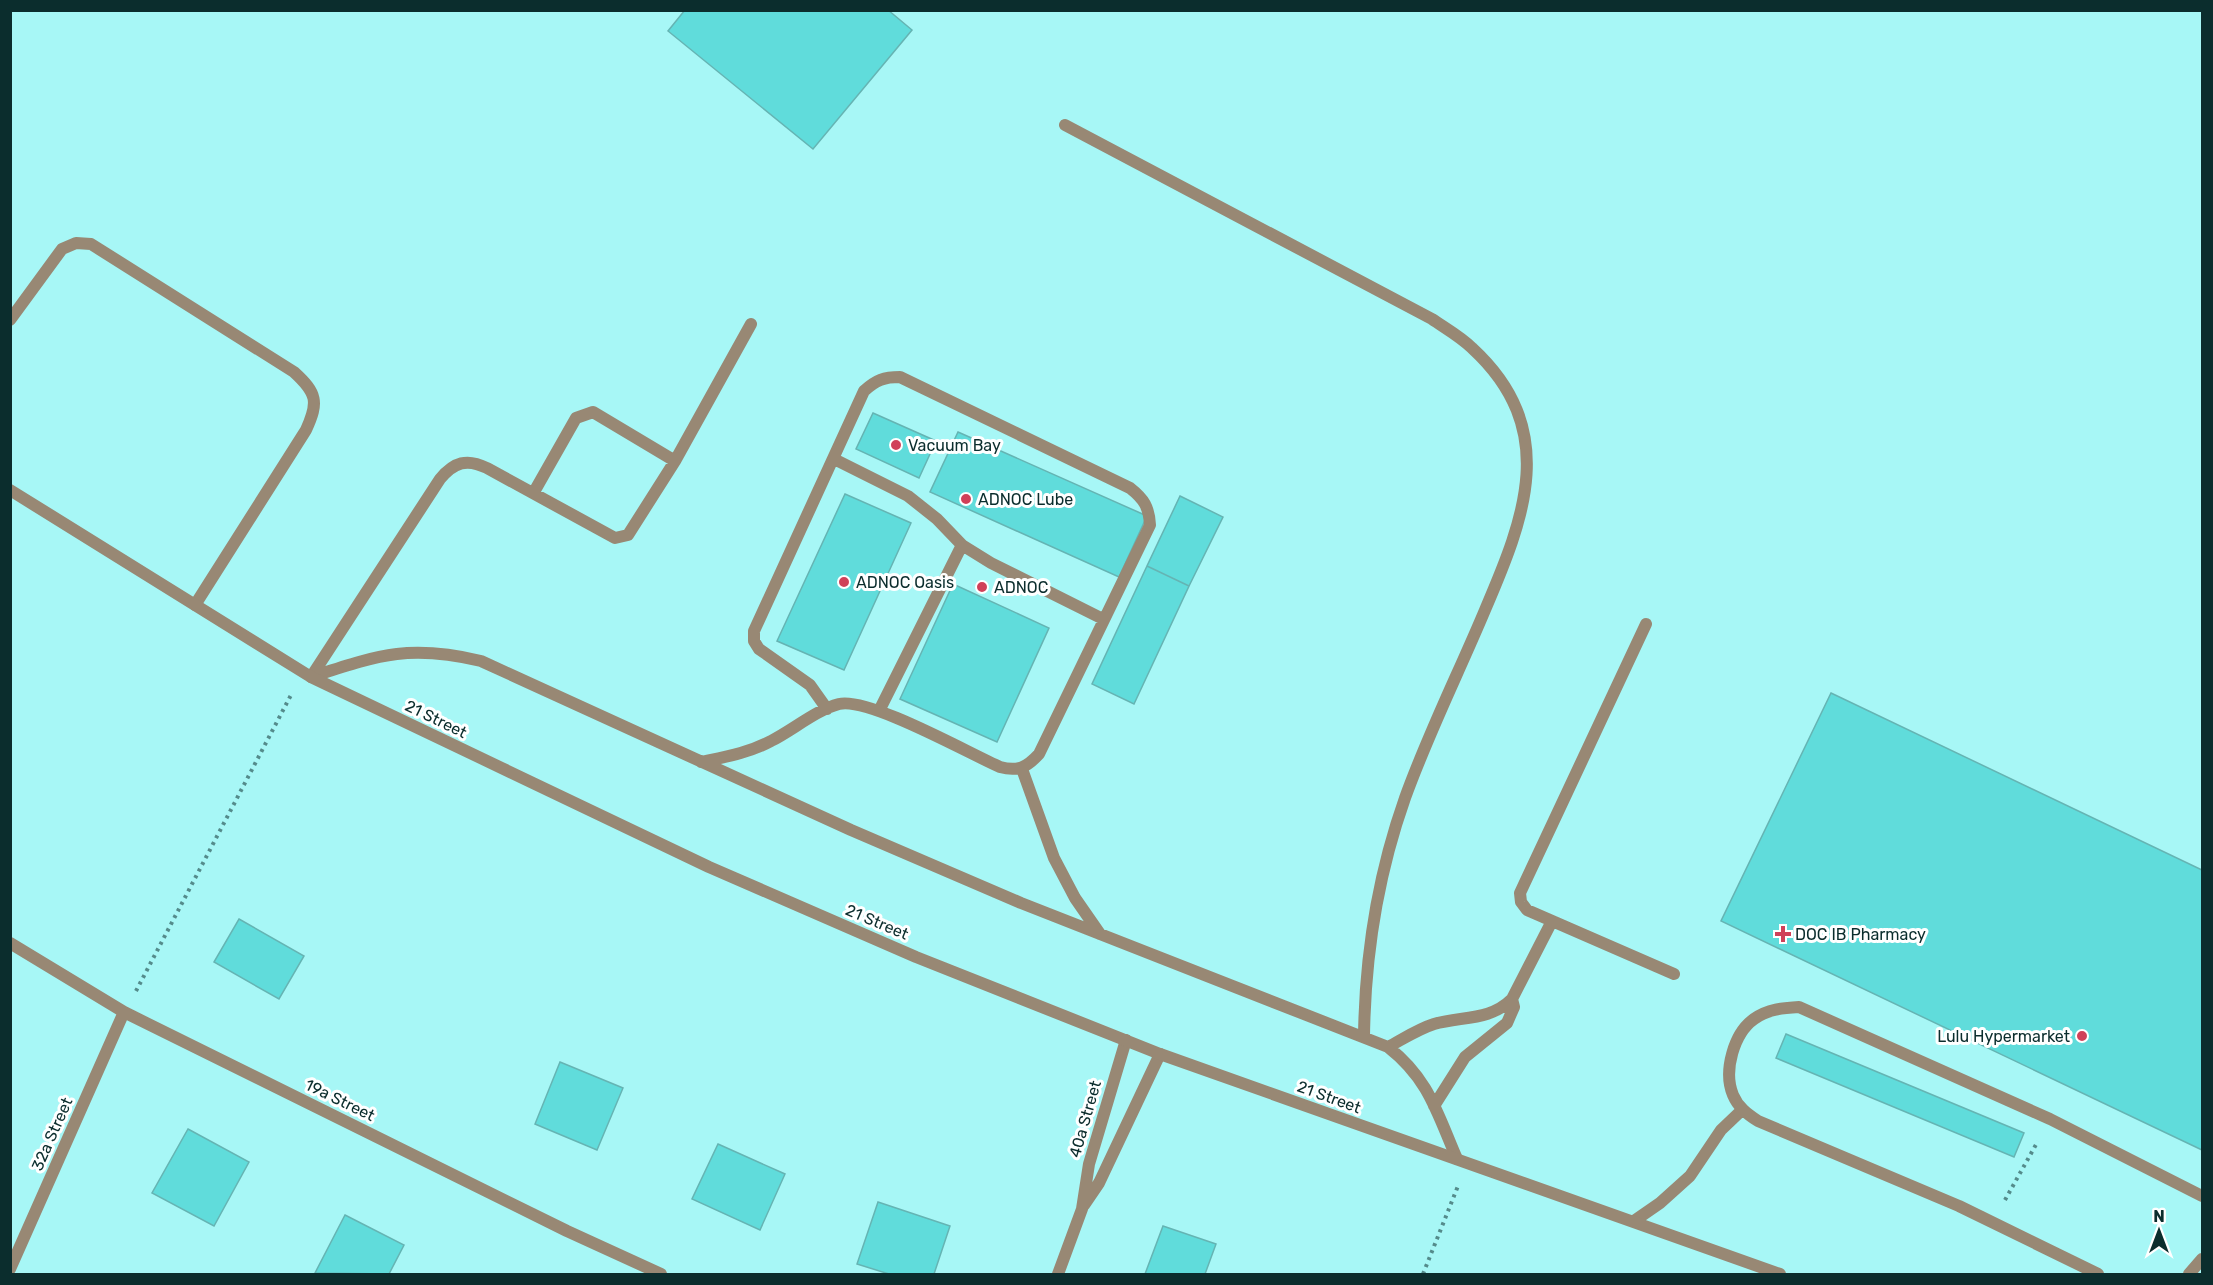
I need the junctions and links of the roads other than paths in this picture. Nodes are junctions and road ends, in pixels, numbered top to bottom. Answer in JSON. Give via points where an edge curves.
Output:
{"nodes":[{"id":1,"x":1065,"y":125,"type":"dead end"},
{"id":2,"x":10,"y":320,"type":"edge"},
{"id":3,"x":751,"y":324,"type":"dead end"},
{"id":4,"x":834,"y":459,"type":"junction"},
{"id":5,"x":675,"y":461,"type":"junction"},
{"id":6,"x":10,"y":490,"type":"edge"},
{"id":7,"x":534,"y":492,"type":"junction"},
{"id":8,"x":962,"y":544,"type":"junction"},
{"id":9,"x":195,"y":605,"type":"junction"},
{"id":10,"x":1103,"y":619,"type":"junction"},
{"id":11,"x":1646,"y":624,"type":"dead end"},
{"id":12,"x":307,"y":675,"type":"junction"},
{"id":13,"x":826,"y":709,"type":"junction"},
{"id":14,"x":879,"y":711,"type":"junction"},
{"id":15,"x":700,"y":762,"type":"junction"},
{"id":16,"x":1022,"y":769,"type":"junction"},
{"id":17,"x":1552,"y":921,"type":"junction"},
{"id":18,"x":1100,"y":934,"type":"junction"},
{"id":19,"x":10,"y":944,"type":"edge"},
{"id":20,"x":1674,"y":974,"type":"dead end"},
{"id":21,"x":1512,"y":999,"type":"junction"},
{"id":22,"x":124,"y":1012,"type":"junction"},
{"id":23,"x":1364,"y":1038,"type":"junction"},
{"id":24,"x":1126,"y":1040,"type":"junction"},
{"id":25,"x":1388,"y":1047,"type":"junction"},
{"id":26,"x":1160,"y":1054,"type":"junction"},
{"id":27,"x":1434,"y":1106,"type":"junction"},
{"id":28,"x":1742,"y":1110,"type":"junction"},
{"id":29,"x":1462,"y":1161,"type":"junction"},
{"id":30,"x":2202,"y":1196,"type":"edge"},
{"id":31,"x":1082,"y":1209,"type":"junction"},
{"id":32,"x":1634,"y":1221,"type":"junction"},
{"id":33,"x":2202,"y":1259,"type":"edge"},
{"id":34,"x":10,"y":1269,"type":"edge"},
{"id":35,"x":661,"y":1275,"type":"edge"},
{"id":36,"x":1058,"y":1275,"type":"edge"},
{"id":37,"x":1780,"y":1275,"type":"edge"},
{"id":38,"x":2098,"y":1275,"type":"edge"},
{"id":39,"x":2189,"y":1275,"type":"edge"}],
"edges":[{"from":1,"to":23,"type":"street","via":[[1432,319],[1471,346],[1490,366],[1517,414],[1528,475],[1524,505],[1503,569],[1406,795],[1389,846],[1368,944]]},
{"from":2,"to":9,"type":"street","via":[[62,249],[76,243],[91,244],[307,384],[315,398],[306,430]]},
{"from":3,"to":5,"type":"street"},
{"from":4,"to":8,"type":"street","via":[[908,496]]},
{"from":4,"to":10,"type":"street","via":[[864,390],[874,381],[900,377],[1130,488],[1146,503],[1150,525]]},
{"from":4,"to":13,"type":"street","via":[[754,631],[759,649],[810,685]]},
{"from":5,"to":7,"type":"street","via":[[633,529],[622,538],[609,535]]},
{"from":5,"to":7,"type":"street","via":[[593,412],[584,413],[570,426]]},
{"from":6,"to":9,"type":"street","name":"21 Street"},
{"from":7,"to":12,"type":"street","via":[[475,462],[461,462],[448,468]]},
{"from":8,"to":10,"type":"street","via":[[991,563]]},
{"from":8,"to":14,"type":"street"},
{"from":9,"to":12,"type":"street","name":"21 Street"},
{"from":10,"to":16,"type":"street","via":[[1039,754]]},
{"from":11,"to":17,"type":"street","via":[[1522,883],[1521,902],[1527,910]]},
{"from":12,"to":15,"type":"street","via":[[406,651],[444,652],[481,660]]},
{"from":12,"to":24,"type":"street","name":"21 Street","via":[[709,867],[916,957]]},
{"from":13,"to":14,"type":"street","via":[[850,702]]},
{"from":13,"to":15,"type":"street","via":[[768,743]]},
{"from":14,"to":16,"type":"street","via":[[1000,767]]},
{"from":15,"to":18,"type":"street","via":[[861,835]]},
{"from":16,"to":18,"type":"street","via":[[1054,858]]},
{"from":17,"to":20,"type":"street"},
{"from":17,"to":21,"type":"street"},
{"from":18,"to":23,"type":"street"},
{"from":19,"to":22,"type":"street","name":"19a Street"},
{"from":21,"to":25,"type":"street","via":[[1498,1011],[1433,1025]]},
{"from":21,"to":27,"type":"street","via":[[1514,1007],[1507,1023],[1465,1057]]},
{"from":22,"to":34,"type":"street","name":"32a Street"},
{"from":22,"to":35,"type":"street","name":"19a Street"},
{"from":23,"to":25,"type":"street"},
{"from":24,"to":26,"type":"street","name":"21 Street"},
{"from":24,"to":31,"type":"street","name":"40a Street","via":[[1089,1164]]},
{"from":25,"to":27,"type":"street","via":[[1424,1083]]},
{"from":26,"to":29,"type":"street","name":"21 Street"},
{"from":26,"to":31,"type":"street","name":"40a Street","via":[[1099,1183]]},
{"from":27,"to":29,"type":"street"},
{"from":28,"to":30,"type":"street","via":[[1732,1094],[1729,1076],[1739,1036],[1754,1019],[1775,1008],[1799,1006],[2050,1119]]},
{"from":28,"to":32,"type":"street","via":[[1721,1130],[1690,1176]]},
{"from":28,"to":38,"type":"street","via":[[1758,1121],[1993,1222]]},
{"from":29,"to":32,"type":"street","name":"21 Street"},
{"from":31,"to":36,"type":"street","name":"40a Street"},
{"from":32,"to":37,"type":"street","name":"21 Street"},
{"from":33,"to":39,"type":"street"}]}
